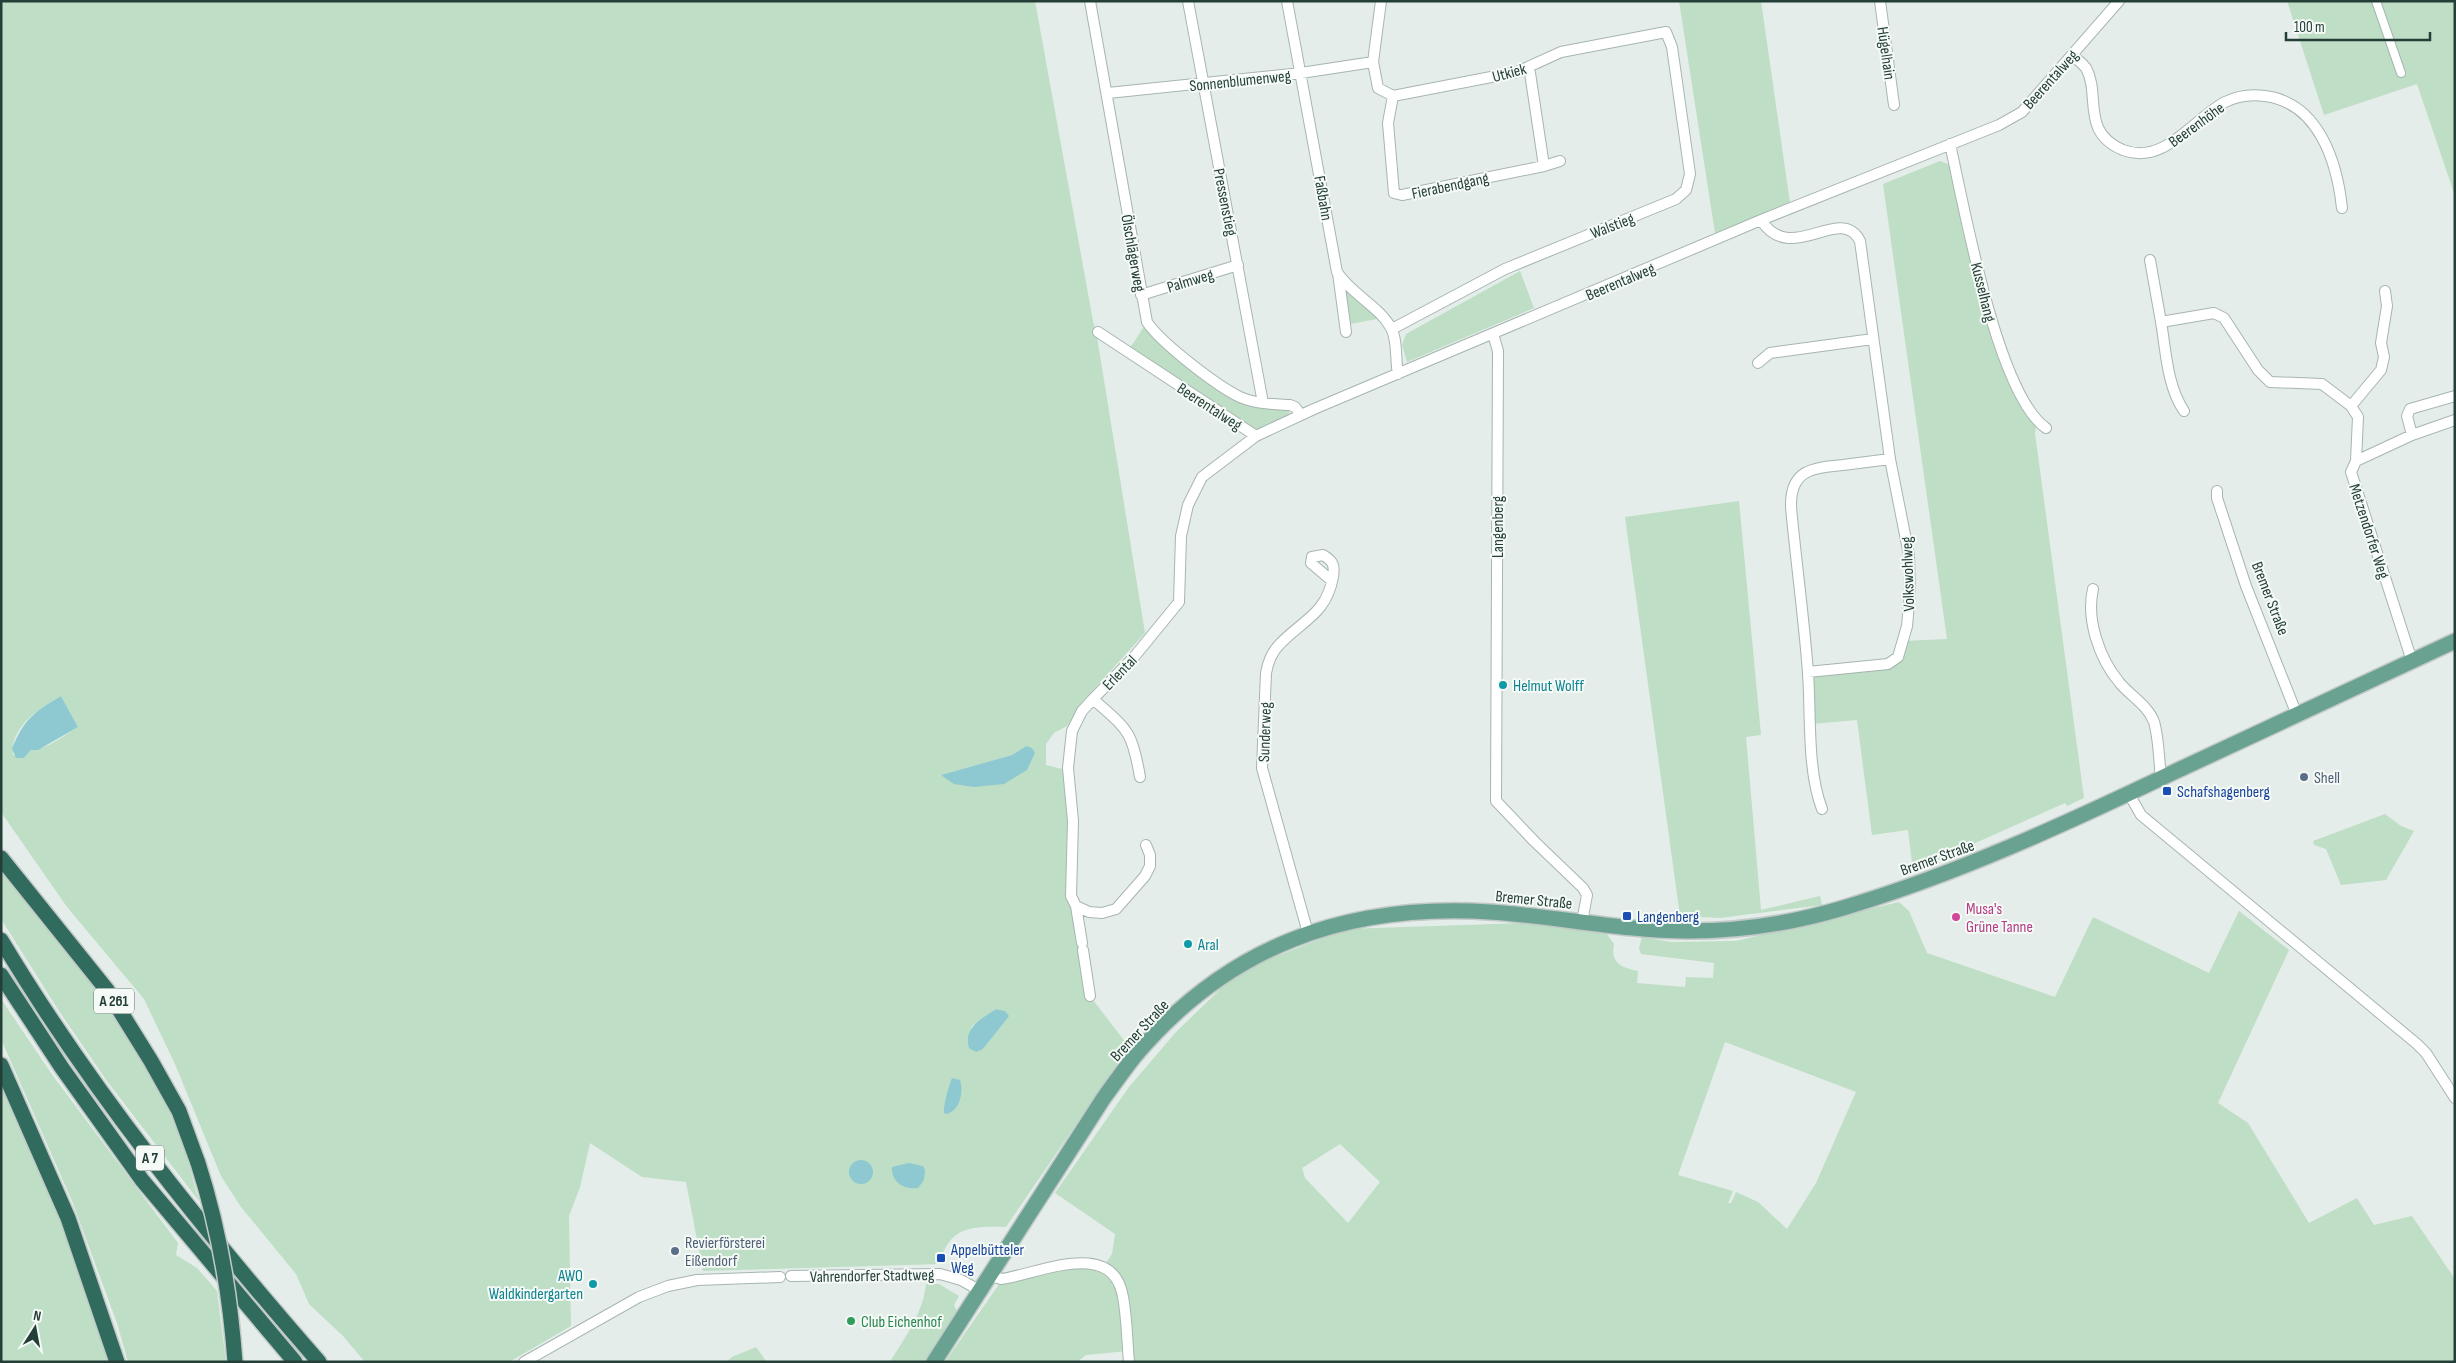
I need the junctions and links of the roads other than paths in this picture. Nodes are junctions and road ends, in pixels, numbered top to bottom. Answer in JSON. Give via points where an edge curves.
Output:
{"nodes":[{"id":1,"x":1090,"y":1,"type":"edge"},
{"id":2,"x":1188,"y":1,"type":"edge"},
{"id":3,"x":1287,"y":1,"type":"edge"},
{"id":4,"x":1381,"y":1,"type":"edge"},
{"id":5,"x":1880,"y":1,"type":"edge"},
{"id":6,"x":2119,"y":1,"type":"edge"},
{"id":7,"x":2376,"y":1,"type":"edge"},
{"id":8,"x":1666,"y":32,"type":"joint"},
{"id":9,"x":2072,"y":56,"type":"junction"},
{"id":10,"x":1372,"y":62,"type":"junction"},
{"id":11,"x":1527,"y":69,"type":"junction"},
{"id":12,"x":1301,"y":73,"type":"junction"},
{"id":13,"x":2401,"y":73,"type":"dead end"},
{"id":14,"x":1203,"y":84,"type":"junction"},
{"id":15,"x":1108,"y":93,"type":"junction"},
{"id":16,"x":1393,"y":96,"type":"junction"},
{"id":17,"x":1894,"y":105,"type":"dead end"},
{"id":18,"x":1950,"y":144,"type":"junction"},
{"id":19,"x":1560,"y":161,"type":"dead end"},
{"id":20,"x":1544,"y":166,"type":"junction"},
{"id":21,"x":2342,"y":208,"type":"dead end"},
{"id":22,"x":1761,"y":220,"type":"junction"},
{"id":23,"x":2150,"y":260,"type":"dead end"},
{"id":24,"x":1238,"y":265,"type":"junction"},
{"id":25,"x":1338,"y":272,"type":"junction"},
{"id":26,"x":2385,"y":291,"type":"dead end"},
{"id":27,"x":1141,"y":295,"type":"junction"},
{"id":28,"x":2161,"y":322,"type":"junction"},
{"id":29,"x":1392,"y":329,"type":"junction"},
{"id":30,"x":1098,"y":332,"type":"dead end"},
{"id":31,"x":1346,"y":332,"type":"dead end"},
{"id":32,"x":1493,"y":334,"type":"junction"},
{"id":33,"x":1873,"y":339,"type":"junction"},
{"id":34,"x":1758,"y":363,"type":"dead end"},
{"id":35,"x":1398,"y":374,"type":"junction"},
{"id":36,"x":2455,"y":396,"type":"edge"},
{"id":37,"x":1264,"y":403,"type":"junction"},
{"id":38,"x":2351,"y":406,"type":"junction"},
{"id":39,"x":2184,"y":411,"type":"dead end"},
{"id":40,"x":1301,"y":415,"type":"junction"},
{"id":41,"x":2455,"y":420,"type":"edge"},
{"id":42,"x":2046,"y":428,"type":"dead end"},
{"id":43,"x":2412,"y":435,"type":"junction"},
{"id":44,"x":1256,"y":436,"type":"junction"},
{"id":45,"x":1890,"y":459,"type":"junction"},
{"id":46,"x":2356,"y":461,"type":"junction"},
{"id":47,"x":2217,"y":491,"type":"dead end"},
{"id":48,"x":1332,"y":581,"type":"dead end"},
{"id":49,"x":2093,"y":589,"type":"dead end"},
{"id":50,"x":2455,"y":641,"type":"edge"},
{"id":51,"x":2412,"y":661,"type":"junction"},
{"id":52,"x":1808,"y":672,"type":"junction"},
{"id":53,"x":1093,"y":699,"type":"junction"},
{"id":54,"x":2297,"y":715,"type":"junction"},
{"id":55,"x":1140,"y":777,"type":"dead end"},
{"id":56,"x":2161,"y":779,"type":"junction"},
{"id":57,"x":2129,"y":794,"type":"junction"},
{"id":58,"x":1822,"y":809,"type":"dead end"},
{"id":59,"x":1146,"y":845,"type":"dead end"},
{"id":60,"x":1,"y":858,"type":"edge"},
{"id":61,"x":1076,"y":906,"type":"junction"},
{"id":62,"x":1582,"y":922,"type":"junction"},
{"id":63,"x":1308,"y":933,"type":"junction"},
{"id":64,"x":1,"y":940,"type":"edge"},
{"id":65,"x":1,"y":975,"type":"edge"},
{"id":66,"x":1090,"y":996,"type":"dead end"},
{"id":67,"x":1,"y":1065,"type":"edge"},
{"id":68,"x":2455,"y":1098,"type":"edge"},
{"id":69,"x":988,"y":1275,"type":"junction"},
{"id":70,"x":791,"y":1276,"type":"dead end"},
{"id":71,"x":780,"y":1277,"type":"dead end"},
{"id":72,"x":979,"y":1290,"type":"junction"},
{"id":73,"x":117,"y":1362,"type":"edge"},
{"id":74,"x":235,"y":1362,"type":"edge"},
{"id":75,"x":295,"y":1362,"type":"edge"},
{"id":76,"x":319,"y":1362,"type":"edge"},
{"id":77,"x":524,"y":1362,"type":"edge"},
{"id":78,"x":934,"y":1362,"type":"edge"},
{"id":79,"x":1129,"y":1362,"type":"edge"}],
"edges":[{"from":1,"to":15,"type":"street","name":"Ölschlägerweg"},
{"from":2,"to":14,"type":"street","name":"Pressenstieg"},
{"from":3,"to":12,"type":"street","name":"Faßbahn"},
{"from":4,"to":10,"type":"street"},
{"from":5,"to":17,"type":"street","name":"Hügelhain"},
{"from":6,"to":9,"type":"street","name":"Beerentalweg"},
{"from":7,"to":13,"type":"street"},
{"from":8,"to":11,"type":"street","name":"Utkiek","via":[[1561,52]]},
{"from":8,"to":29,"type":"street","name":"Walstieg","via":[[1672,47],[1690,169],[1690,180],[1682,195],[1513,265]]},
{"from":9,"to":18,"type":"street","name":"Beerentalweg","via":[[2022,112]]},
{"from":9,"to":21,"type":"street","name":"Beerenhöhe","via":[[2088,74],[2092,109],[2098,126],[2113,144],[2131,152],[2151,152],[2173,142],[2207,113],[2234,99],[2261,95],[2293,105],[2308,117],[2322,138],[2334,167]]},
{"from":10,"to":12,"type":"street","name":"Sonnenblumenweg"},
{"from":10,"to":16,"type":"street","via":[[1378,88]]},
{"from":11,"to":16,"type":"street","name":"Utkiek"},
{"from":11,"to":20,"type":"street"},
{"from":12,"to":14,"type":"street","name":"Sonnenblumenweg"},
{"from":12,"to":25,"type":"street","name":"Faßbahn"},
{"from":14,"to":15,"type":"street","name":"Sonnenblumenweg"},
{"from":14,"to":24,"type":"street","name":"Pressenstieg"},
{"from":15,"to":27,"type":"street","name":"Ölschlägerweg"},
{"from":16,"to":20,"type":"street","name":"Fierabendgang","via":[[1388,123],[1394,193],[1402,195]]},
{"from":18,"to":22,"type":"street","name":"Beerentalweg"},
{"from":18,"to":42,"type":"street","name":"Kusselhang","via":[[1992,325],[2016,384],[2037,421]]},
{"from":19,"to":20,"type":"street"},
{"from":22,"to":32,"type":"street","name":"Beerentalweg"},
{"from":22,"to":33,"type":"street","name":"Volkswohlweg","via":[[1770,233],[1782,238],[1840,228],[1854,233],[1861,245]]},
{"from":23,"to":28,"type":"street"},
{"from":24,"to":27,"type":"street","name":"Palmweg"},
{"from":24,"to":37,"type":"street","name":"Pressenstieg"},
{"from":25,"to":29,"type":"street"},
{"from":25,"to":31,"type":"street","name":"Faßbahn"},
{"from":26,"to":38,"type":"street","via":[[2387,306],[2381,343],[2384,358],[2381,370]]},
{"from":27,"to":37,"type":"street","name":"Ölschlägerweg","via":[[1147,322],[1158,335],[1223,387]]},
{"from":28,"to":38,"type":"street","via":[[2214,313],[2224,318],[2258,370],[2270,382],[2322,384]]},
{"from":28,"to":39,"type":"street","via":[[2170,373],[2178,402]]},
{"from":29,"to":35,"type":"street"},
{"from":30,"to":44,"type":"street","name":"Beerentalweg"},
{"from":32,"to":35,"type":"street","name":"Beerentalweg"},
{"from":32,"to":62,"type":"street","name":"Langenberg","via":[[1498,351],[1496,801],[1583,888],[1587,895]]},
{"from":33,"to":34,"type":"street","via":[[1770,353]]},
{"from":33,"to":45,"type":"street","name":"Volkswohlweg"},
{"from":35,"to":40,"type":"street","name":"Beerentalweg"},
{"from":36,"to":43,"type":"street","via":[[2410,409],[2407,416]]},
{"from":37,"to":40,"type":"street","name":"Ölschlägerweg","via":[[1290,405]]},
{"from":38,"to":46,"type":"street","via":[[2358,417]]},
{"from":40,"to":44,"type":"street","name":"Beerentalweg"},
{"from":41,"to":43,"type":"street","name":"Metzendorfer Weg"},
{"from":43,"to":46,"type":"street","name":"Metzendorfer Weg"},
{"from":44,"to":53,"type":"street","name":"Erlental","via":[[1202,477],[1188,505],[1181,536],[1179,602]]},
{"from":45,"to":52,"type":"street","via":[[1815,468],[1803,474],[1793,488],[1791,507]]},
{"from":45,"to":52,"type":"street","name":"Volkswohlweg","via":[[1910,568],[1909,606],[1901,653],[1895,660],[1869,666]]},
{"from":46,"to":51,"type":"street","name":"Metzendorfer Weg","via":[[2351,472]]},
{"from":47,"to":54,"type":"street","name":"Bremer Straße","via":[[2246,586]]},
{"from":48,"to":63,"type":"street","name":"Sunderweg","via":[[1327,601],[1279,645],[1268,660],[1266,673],[1262,768]]},
{"from":49,"to":56,"type":"street","via":[[2090,601],[2102,658],[2118,682],[2154,721]]},
{"from":50,"to":51,"type":"main road","name":"Bremer Straße"},
{"from":51,"to":54,"type":"main road","name":"Bremer Straße"},
{"from":52,"to":58,"type":"street","via":[[1817,797]]},
{"from":53,"to":55,"type":"street","via":[[1126,729],[1134,744]]},
{"from":53,"to":61,"type":"street","name":"Erlental","via":[[1082,711],[1072,731],[1068,768],[1073,821],[1071,896]]},
{"from":54,"to":56,"type":"main road","name":"Bremer Straße"},
{"from":56,"to":57,"type":"main road","name":"Bremer Straße"},
{"from":57,"to":62,"type":"main road","name":"Bremer Straße","via":[[1950,873],[1841,909],[1780,924],[1686,931]]},
{"from":57,"to":68,"type":"street","via":[[2141,816],[2418,1044]]},
{"from":59,"to":61,"type":"street","via":[[1150,866],[1116,909],[1102,913]]},
{"from":60,"to":74,"type":"highway","number":"A 261","bridge":true,"via":[[107,990],[179,1112],[198,1163],[221,1248]]},
{"from":61,"to":66,"type":"street","name":"Erlental"},
{"from":62,"to":63,"type":"main road","name":"Bremer Straße","via":[[1488,912],[1414,912],[1354,919]]},
{"from":63,"to":69,"type":"main road","name":"Bremer Straße","via":[[1260,953],[1206,989],[1172,1017],[1134,1058],[1103,1099]]},
{"from":64,"to":76,"type":"highway","number":"A 7","via":[[72,1051],[142,1148]]},
{"from":65,"to":75,"type":"highway","number":"A 7","via":[[142,1180]]},
{"from":67,"to":73,"type":"highway","via":[[68,1218]]},
{"from":69,"to":72,"type":"main road","name":"Bremer Straße"},
{"from":69,"to":79,"type":"street","via":[[1001,1279],[1088,1263],[1104,1267],[1117,1280],[1123,1297]]},
{"from":70,"to":72,"type":"street","name":"Vahrendorfer Stadtweg","via":[[940,1274]]},
{"from":71,"to":77,"type":"street","via":[[704,1279],[668,1286],[639,1297]]},
{"from":72,"to":78,"type":"main road","name":"Bremer Straße"}]}
